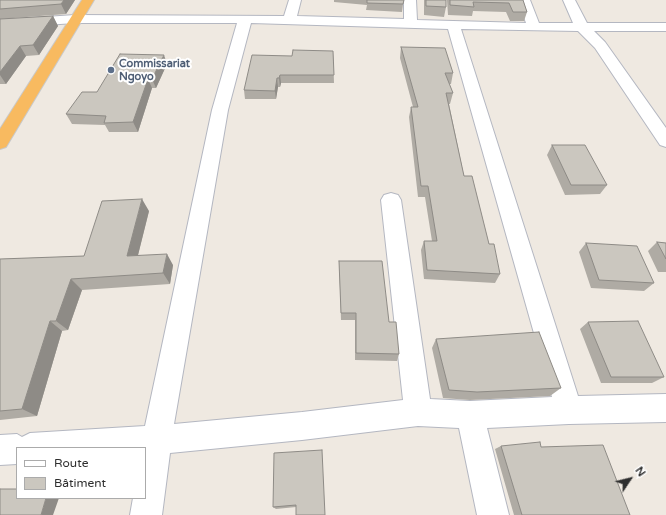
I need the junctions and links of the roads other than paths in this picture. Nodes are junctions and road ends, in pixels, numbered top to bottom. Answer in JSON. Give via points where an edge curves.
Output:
{"nodes":[{"id":1,"x":88,"y":0,"type":"edge"},
{"id":2,"x":295,"y":0,"type":"edge"},
{"id":3,"x":410,"y":0,"type":"edge"},
{"id":4,"x":524,"y":0,"type":"edge"},
{"id":5,"x":569,"y":0,"type":"edge"},
{"id":6,"x":75,"y":19,"type":"junction"},
{"id":7,"x":245,"y":19,"type":"junction"},
{"id":8,"x":289,"y":20,"type":"junction"},
{"id":9,"x":411,"y":23,"type":"junction"},
{"id":10,"x":0,"y":24,"type":"edge"},
{"id":11,"x":453,"y":24,"type":"junction"},
{"id":12,"x":534,"y":27,"type":"junction"},
{"id":13,"x":582,"y":27,"type":"junction"},
{"id":14,"x":666,"y":27,"type":"edge"},
{"id":15,"x":666,"y":141,"type":"edge"},
{"id":16,"x":0,"y":143,"type":"edge"},
{"id":17,"x":391,"y":200,"type":"dead end"},
{"id":18,"x":666,"y":408,"type":"edge"},
{"id":19,"x":569,"y":410,"type":"junction"},
{"id":20,"x":418,"y":412,"type":"junction"},
{"id":21,"x":470,"y":415,"type":"junction"},
{"id":22,"x":158,"y":440,"type":"junction"},
{"id":23,"x":46,"y":447,"type":"edge"},
{"id":24,"x":16,"y":449,"type":"edge"},
{"id":25,"x":0,"y":450,"type":"edge"},
{"id":26,"x":146,"y":515,"type":"edge"},
{"id":27,"x":493,"y":515,"type":"edge"}],
"edges":[{"from":1,"to":6,"type":"highway"},
{"from":2,"to":8,"type":"street"},
{"from":3,"to":9,"type":"street"},
{"from":4,"to":12,"type":"street"},
{"from":5,"to":13,"type":"street"},
{"from":6,"to":7,"type":"street"},
{"from":6,"to":10,"type":"street"},
{"from":6,"to":16,"type":"highway"},
{"from":7,"to":8,"type":"street"},
{"from":7,"to":22,"type":"street","via":[[220,110]]},
{"from":8,"to":9,"type":"street"},
{"from":9,"to":11,"type":"street"},
{"from":11,"to":12,"type":"street"},
{"from":11,"to":19,"type":"street"},
{"from":12,"to":13,"type":"street"},
{"from":13,"to":14,"type":"street"},
{"from":13,"to":15,"type":"street","via":[[600,45]]},
{"from":17,"to":20,"type":"street"},
{"from":18,"to":19,"type":"street"},
{"from":19,"to":21,"type":"street"},
{"from":20,"to":21,"type":"street"},
{"from":20,"to":22,"type":"street"},
{"from":21,"to":27,"type":"street"},
{"from":22,"to":23,"type":"street"},
{"from":22,"to":26,"type":"street"},
{"from":24,"to":25,"type":"street"}]}
